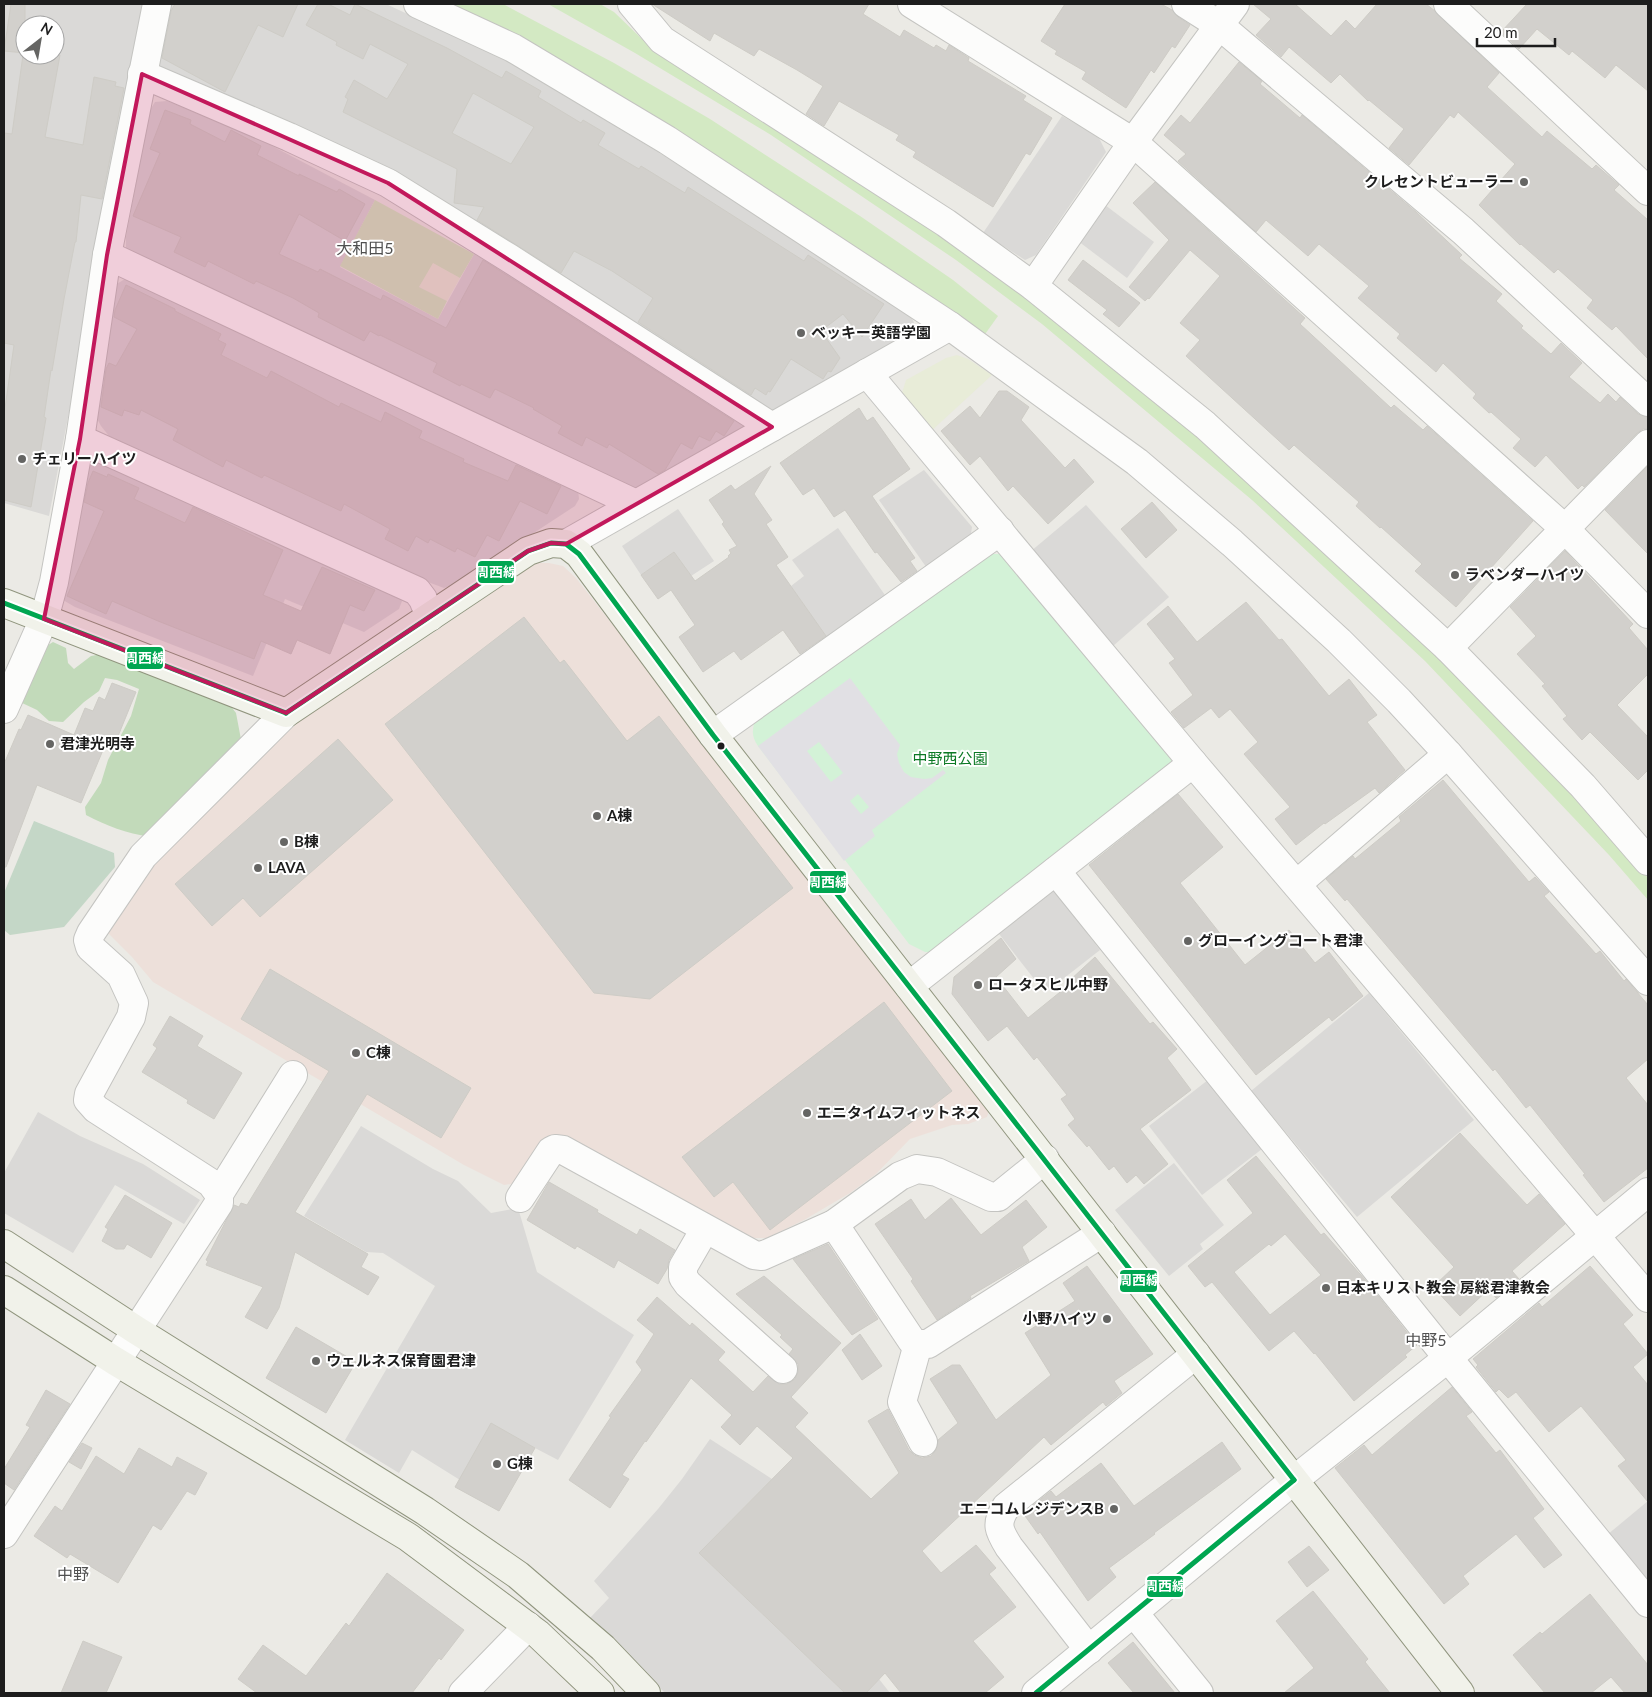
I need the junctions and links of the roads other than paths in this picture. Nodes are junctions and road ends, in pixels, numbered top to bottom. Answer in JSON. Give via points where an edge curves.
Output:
{"nodes":[{"id":1,"x":157,"y":4,"type":"edge"},
{"id":2,"x":418,"y":4,"type":"edge"},
{"id":3,"x":632,"y":4,"type":"edge"},
{"id":4,"x":912,"y":4,"type":"edge"},
{"id":5,"x":1186,"y":4,"type":"edge"},
{"id":6,"x":1448,"y":4,"type":"edge"},
{"id":7,"x":1227,"y":14,"type":"edge"},
{"id":8,"x":656,"y":15,"type":"edge"},
{"id":9,"x":142,"y":74,"type":"junction"},
{"id":10,"x":1133,"y":142,"type":"junction"},
{"id":11,"x":1648,"y":191,"type":"edge"},
{"id":12,"x":107,"y":255,"type":"junction"},
{"id":13,"x":1034,"y":286,"type":"junction"},
{"id":14,"x":950,"y":326,"type":"junction"},
{"id":15,"x":867,"y":373,"type":"junction"},
{"id":16,"x":1648,"y":402,"type":"edge"},
{"id":17,"x":772,"y":427,"type":"junction"},
{"id":18,"x":80,"y":438,"type":"junction"},
{"id":19,"x":1648,"y":444,"type":"edge"},
{"id":20,"x":636,"y":504,"type":"junction"},
{"id":21,"x":1564,"y":528,"type":"junction"},
{"id":22,"x":1000,"y":531,"type":"junction"},
{"id":23,"x":566,"y":544,"type":"junction"},
{"id":24,"x":4,"y":603,"type":"edge"},
{"id":25,"x":1648,"y":614,"type":"edge"},
{"id":26,"x":430,"y":617,"type":"junction"},
{"id":27,"x":44,"y":619,"type":"junction"},
{"id":28,"x":1448,"y":648,"type":"junction"},
{"id":29,"x":4,"y":709,"type":"edge"},
{"id":30,"x":286,"y":712,"type":"junction"},
{"id":31,"x":713,"y":735,"type":"junction"},
{"id":32,"x":1448,"y":754,"type":"junction"},
{"id":33,"x":1192,"y":763,"type":"junction"},
{"id":34,"x":1648,"y":861,"type":"edge"},
{"id":35,"x":1056,"y":871,"type":"junction"},
{"id":36,"x":1297,"y":884,"type":"junction"},
{"id":37,"x":1648,"y":981,"type":"edge"},
{"id":38,"x":909,"y":986,"type":"junction"},
{"id":39,"x":293,"y":1076,"type":"dead end"},
{"id":40,"x":1045,"y":1159,"type":"junction"},
{"id":41,"x":1648,"y":1192,"type":"edge"},
{"id":42,"x":219,"y":1194,"type":"junction"},
{"id":43,"x":520,"y":1198,"type":"dead end"},
{"id":44,"x":834,"y":1224,"type":"junction"},
{"id":45,"x":705,"y":1228,"type":"junction"},
{"id":46,"x":1102,"y":1233,"type":"junction"},
{"id":47,"x":1596,"y":1236,"type":"junction"},
{"id":48,"x":4,"y":1244,"type":"edge"},
{"id":49,"x":4,"y":1290,"type":"edge"},
{"id":50,"x":1648,"y":1298,"type":"edge"},
{"id":51,"x":136,"y":1330,"type":"junction"},
{"id":52,"x":918,"y":1344,"type":"junction"},
{"id":53,"x":1196,"y":1354,"type":"junction"},
{"id":54,"x":1448,"y":1358,"type":"junction"},
{"id":55,"x":115,"y":1361,"type":"junction"},
{"id":56,"x":783,"y":1369,"type":"dead end"},
{"id":57,"x":923,"y":1442,"type":"dead end"},
{"id":58,"x":1294,"y":1480,"type":"junction"},
{"id":59,"x":4,"y":1534,"type":"edge"},
{"id":60,"x":1648,"y":1603,"type":"edge"},
{"id":61,"x":1134,"y":1612,"type":"junction"},
{"id":62,"x":528,"y":1626,"type":"junction"},
{"id":63,"x":1089,"y":1650,"type":"junction"},
{"id":64,"x":464,"y":1693,"type":"edge"},
{"id":65,"x":600,"y":1693,"type":"edge"},
{"id":66,"x":646,"y":1693,"type":"edge"},
{"id":67,"x":1036,"y":1693,"type":"edge"},
{"id":68,"x":1199,"y":1693,"type":"edge"},
{"id":69,"x":1460,"y":1693,"type":"edge"}],
"edges":[{"from":1,"to":9,"type":"street"},
{"from":2,"to":14,"type":"street","via":[[513,48],[666,140]]},
{"from":3,"to":8,"type":"street"},
{"from":4,"to":10,"type":"street"},
{"from":5,"to":7,"type":"street"},
{"from":6,"to":11,"type":"street"},
{"from":7,"to":10,"type":"street"},
{"from":7,"to":16,"type":"street"},
{"from":8,"to":13,"type":"street","via":[[662,40],[946,223]]},
{"from":9,"to":12,"type":"street"},
{"from":9,"to":17,"type":"street","via":[[388,183]]},
{"from":10,"to":13,"type":"street"},
{"from":10,"to":21,"type":"street"},
{"from":12,"to":18,"type":"street"},
{"from":12,"to":20,"type":"street"},
{"from":13,"to":28,"type":"street","via":[[1205,425]]},
{"from":14,"to":15,"type":"street"},
{"from":14,"to":32,"type":"street","via":[[1137,462],[1339,641]]},
{"from":15,"to":17,"type":"street"},
{"from":15,"to":22,"type":"street"},
{"from":17,"to":20,"type":"street"},
{"from":18,"to":26,"type":"street","via":[[417,591]]},
{"from":18,"to":27,"type":"street","via":[[54,582]]},
{"from":19,"to":21,"type":"street"},
{"from":20,"to":23,"type":"street"},
{"from":21,"to":25,"type":"street"},
{"from":21,"to":28,"type":"street"},
{"from":22,"to":31,"type":"street"},
{"from":22,"to":33,"type":"street"},
{"from":23,"to":26,"type":"street","via":[[551,543],[528,551]]},
{"from":23,"to":31,"type":"street","via":[[579,554]]},
{"from":24,"to":27,"type":"street"},
{"from":26,"to":30,"type":"street"},
{"from":27,"to":29,"type":"street"},
{"from":27,"to":30,"type":"street"},
{"from":28,"to":34,"type":"street","via":[[1582,786]]},
{"from":30,"to":42,"type":"street","via":[[143,856],[88,940],[90,947],[120,975],[134,1003],[132,1018],[88,1100],[96,1109],[210,1183]]},
{"from":31,"to":38,"type":"street"},
{"from":32,"to":36,"type":"street"},
{"from":32,"to":37,"type":"street"},
{"from":33,"to":35,"type":"street"},
{"from":33,"to":36,"type":"street"},
{"from":35,"to":38,"type":"street"},
{"from":35,"to":54,"type":"street"},
{"from":36,"to":47,"type":"street"},
{"from":38,"to":40,"type":"street"},
{"from":39,"to":42,"type":"street"},
{"from":40,"to":44,"type":"street","via":[[998,1197],[991,1197],[937,1172],[917,1168],[900,1176]]},
{"from":40,"to":46,"type":"street"},
{"from":41,"to":47,"type":"street"},
{"from":42,"to":51,"type":"street","via":[[219,1203]]},
{"from":43,"to":45,"type":"street","via":[[551,1151],[563,1150]]},
{"from":44,"to":45,"type":"street","via":[[762,1256],[754,1255]]},
{"from":44,"to":52,"type":"street","via":[[912,1341]]},
{"from":45,"to":56,"type":"street","via":[[682,1267],[683,1277]]},
{"from":46,"to":52,"type":"street","via":[[928,1344]]},
{"from":46,"to":53,"type":"street"},
{"from":47,"to":50,"type":"street"},
{"from":47,"to":54,"type":"street"},
{"from":48,"to":51,"type":"street"},
{"from":49,"to":55,"type":"street"},
{"from":51,"to":55,"type":"street"},
{"from":51,"to":66,"type":"street","via":[[425,1511],[518,1575],[603,1648]]},
{"from":52,"to":57,"type":"street","via":[[902,1402]]},
{"from":53,"to":58,"type":"street"},
{"from":53,"to":63,"type":"street","via":[[1006,1506],[1001,1514],[998,1524],[1008,1548]]},
{"from":54,"to":58,"type":"street"},
{"from":54,"to":60,"type":"street"},
{"from":55,"to":59,"type":"street"},
{"from":55,"to":62,"type":"street","via":[[408,1537]]},
{"from":58,"to":61,"type":"street"},
{"from":58,"to":69,"type":"street"},
{"from":61,"to":63,"type":"street"},
{"from":61,"to":68,"type":"street"},
{"from":62,"to":64,"type":"street"},
{"from":62,"to":65,"type":"street"},
{"from":63,"to":67,"type":"street"}]}
